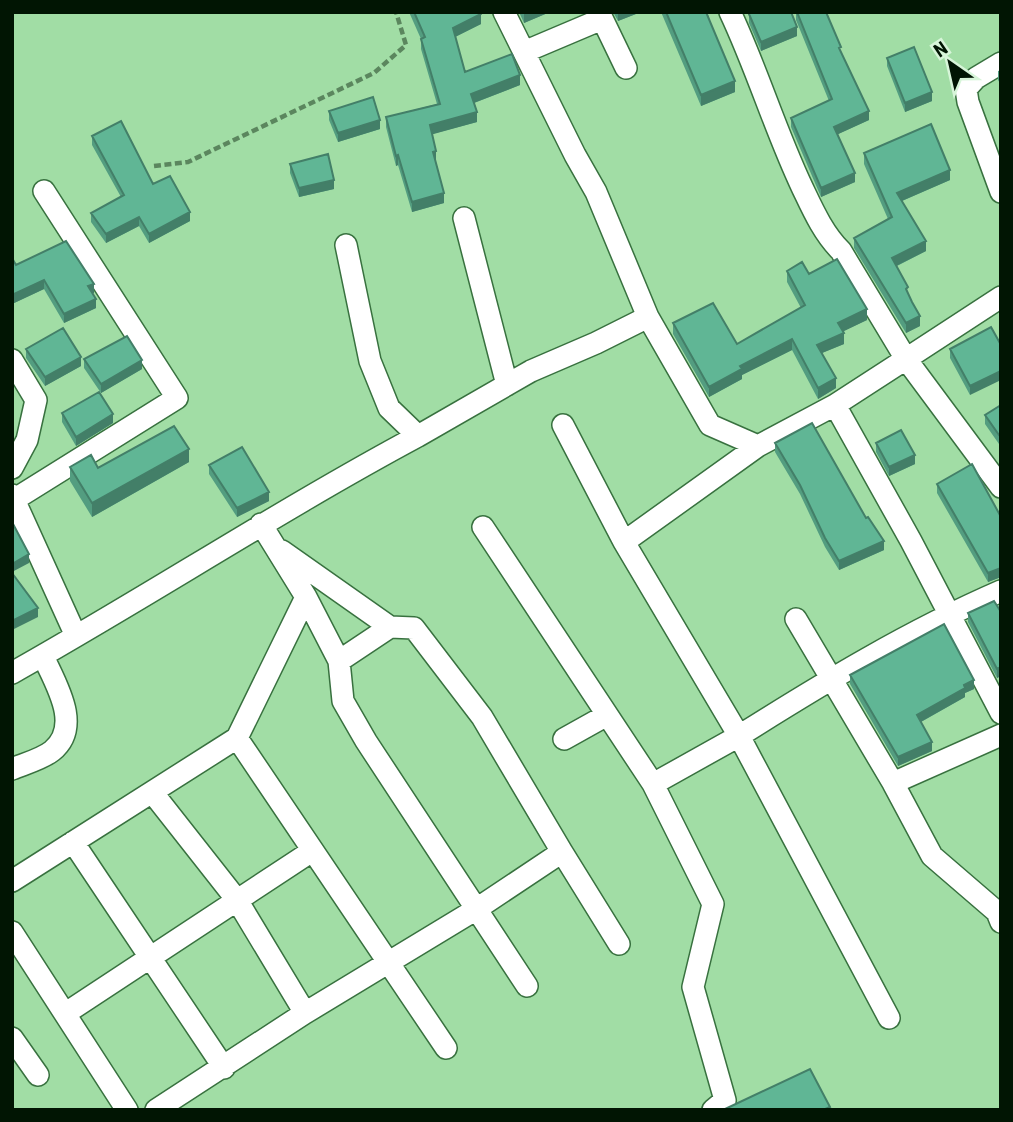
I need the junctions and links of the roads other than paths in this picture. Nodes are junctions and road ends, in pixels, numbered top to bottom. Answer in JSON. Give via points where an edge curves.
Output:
{"nodes":[{"id":1,"x":504,"y":12,"type":"edge"},
{"id":2,"x":730,"y":12,"type":"edge"},
{"id":3,"x":601,"y":16,"type":"edge"},
{"id":4,"x":524,"y":52,"type":"junction"},
{"id":5,"x":1001,"y":63,"type":"edge"},
{"id":6,"x":626,"y":68,"type":"dead end"},
{"id":7,"x":44,"y":191,"type":"dead end"},
{"id":8,"x":1001,"y":192,"type":"edge"},
{"id":9,"x":464,"y":218,"type":"dead end"},
{"id":10,"x":346,"y":245,"type":"dead end"},
{"id":11,"x":1001,"y":297,"type":"edge"},
{"id":12,"x":648,"y":317,"type":"junction"},
{"id":13,"x":906,"y":359,"type":"junction"},
{"id":14,"x":12,"y":360,"type":"edge"},
{"id":15,"x":507,"y":385,"type":"junction"},
{"id":16,"x":835,"y":405,"type":"junction"},
{"id":17,"x":563,"y":425,"type":"dead end"},
{"id":18,"x":418,"y":436,"type":"junction"},
{"id":19,"x":758,"y":446,"type":"junction"},
{"id":20,"x":12,"y":468,"type":"edge"},
{"id":21,"x":1001,"y":487,"type":"edge"},
{"id":22,"x":13,"y":498,"type":"edge"},
{"id":23,"x":261,"y":524,"type":"junction"},
{"id":24,"x":483,"y":527,"type":"dead end"},
{"id":25,"x":624,"y":542,"type":"junction"},
{"id":26,"x":275,"y":546,"type":"junction"},
{"id":27,"x":1001,"y":591,"type":"edge"},
{"id":28,"x":306,"y":597,"type":"junction"},
{"id":29,"x":949,"y":614,"type":"junction"},
{"id":30,"x":796,"y":619,"type":"dead end"},
{"id":31,"x":390,"y":627,"type":"junction"},
{"id":32,"x":76,"y":636,"type":"junction"},
{"id":33,"x":43,"y":656,"type":"junction"},
{"id":34,"x":338,"y":661,"type":"junction"},
{"id":35,"x":12,"y":673,"type":"edge"},
{"id":36,"x":831,"y":681,"type":"junction"},
{"id":37,"x":1001,"y":713,"type":"edge"},
{"id":38,"x":607,"y":715,"type":"junction"},
{"id":39,"x":1001,"y":735,"type":"edge"},
{"id":40,"x":739,"y":737,"type":"junction"},
{"id":41,"x":237,"y":738,"type":"junction"},
{"id":42,"x":564,"y":739,"type":"dead end"},
{"id":43,"x":12,"y":769,"type":"edge"},
{"id":44,"x":892,"y":783,"type":"junction"},
{"id":45,"x":653,"y":784,"type":"junction"},
{"id":46,"x":152,"y":792,"type":"junction"},
{"id":47,"x":73,"y":842,"type":"junction"},
{"id":48,"x":312,"y":851,"type":"junction"},
{"id":49,"x":562,"y":852,"type":"junction"},
{"id":50,"x":12,"y":881,"type":"edge"},
{"id":51,"x":237,"y":900,"type":"junction"},
{"id":52,"x":475,"y":909,"type":"junction"},
{"id":53,"x":1001,"y":922,"type":"edge"},
{"id":54,"x":12,"y":932,"type":"edge"},
{"id":55,"x":619,"y":944,"type":"dead end"},
{"id":56,"x":150,"y":957,"type":"junction"},
{"id":57,"x":389,"y":962,"type":"junction"},
{"id":58,"x":527,"y":986,"type":"dead end"},
{"id":59,"x":65,"y":1013,"type":"junction"},
{"id":60,"x":306,"y":1013,"type":"junction"},
{"id":61,"x":889,"y":1018,"type":"dead end"},
{"id":62,"x":12,"y":1038,"type":"edge"},
{"id":63,"x":446,"y":1048,"type":"dead end"},
{"id":64,"x":224,"y":1068,"type":"junction"},
{"id":65,"x":38,"y":1075,"type":"dead end"},
{"id":66,"x":127,"y":1110,"type":"edge"},
{"id":67,"x":156,"y":1110,"type":"edge"},
{"id":68,"x":713,"y":1110,"type":"edge"}],
"edges":[{"from":1,"to":4,"type":"street"},
{"from":2,"to":13,"type":"street","via":[[818,222],[841,251]]},
{"from":3,"to":4,"type":"street"},
{"from":3,"to":6,"type":"street"},
{"from":4,"to":12,"type":"street","via":[[596,192]]},
{"from":5,"to":8,"type":"street","via":[[966,89]]},
{"from":7,"to":22,"type":"street","via":[[177,398]]},
{"from":9,"to":15,"type":"street"},
{"from":10,"to":18,"type":"street","via":[[370,361],[388,408]]},
{"from":11,"to":13,"type":"street"},
{"from":12,"to":15,"type":"street"},
{"from":12,"to":19,"type":"street","via":[[710,425]]},
{"from":13,"to":16,"type":"street"},
{"from":13,"to":21,"type":"street"},
{"from":14,"to":20,"type":"street","via":[[36,400],[27,440]]},
{"from":15,"to":18,"type":"street"},
{"from":16,"to":19,"type":"street"},
{"from":16,"to":29,"type":"street"},
{"from":17,"to":25,"type":"street"},
{"from":18,"to":23,"type":"street"},
{"from":19,"to":25,"type":"street"},
{"from":22,"to":32,"type":"street"},
{"from":23,"to":26,"type":"street"},
{"from":23,"to":32,"type":"street"},
{"from":24,"to":38,"type":"street"},
{"from":25,"to":40,"type":"street"},
{"from":26,"to":28,"type":"street"},
{"from":26,"to":31,"type":"street"},
{"from":27,"to":29,"type":"street"},
{"from":28,"to":34,"type":"street"},
{"from":28,"to":41,"type":"street"},
{"from":29,"to":36,"type":"street"},
{"from":29,"to":37,"type":"street"},
{"from":30,"to":36,"type":"street"},
{"from":31,"to":34,"type":"street"},
{"from":31,"to":49,"type":"street","via":[[414,628],[482,716]]},
{"from":32,"to":33,"type":"street"},
{"from":33,"to":35,"type":"street"},
{"from":33,"to":43,"type":"street","via":[[66,710],[66,732],[53,751]]},
{"from":34,"to":52,"type":"street","via":[[343,701]]},
{"from":36,"to":40,"type":"street"},
{"from":36,"to":44,"type":"street"},
{"from":38,"to":42,"type":"street"},
{"from":38,"to":45,"type":"street"},
{"from":39,"to":44,"type":"street"},
{"from":40,"to":45,"type":"street"},
{"from":40,"to":61,"type":"street"},
{"from":41,"to":46,"type":"street"},
{"from":41,"to":48,"type":"street"},
{"from":44,"to":53,"type":"street","via":[[932,856],[997,912]]},
{"from":45,"to":68,"type":"street","via":[[713,904],[693,987],[725,1100]]},
{"from":46,"to":47,"type":"street"},
{"from":46,"to":51,"type":"street"},
{"from":47,"to":50,"type":"street"},
{"from":47,"to":56,"type":"street"},
{"from":48,"to":51,"type":"street"},
{"from":48,"to":57,"type":"street"},
{"from":49,"to":52,"type":"street"},
{"from":49,"to":55,"type":"street"},
{"from":51,"to":56,"type":"street"},
{"from":51,"to":60,"type":"street"},
{"from":52,"to":57,"type":"street"},
{"from":52,"to":58,"type":"street"},
{"from":54,"to":59,"type":"street"},
{"from":56,"to":59,"type":"street"},
{"from":56,"to":64,"type":"street"},
{"from":57,"to":60,"type":"street"},
{"from":57,"to":63,"type":"street"},
{"from":59,"to":66,"type":"street"},
{"from":60,"to":64,"type":"street"},
{"from":62,"to":65,"type":"street"},
{"from":64,"to":67,"type":"street"}]}
